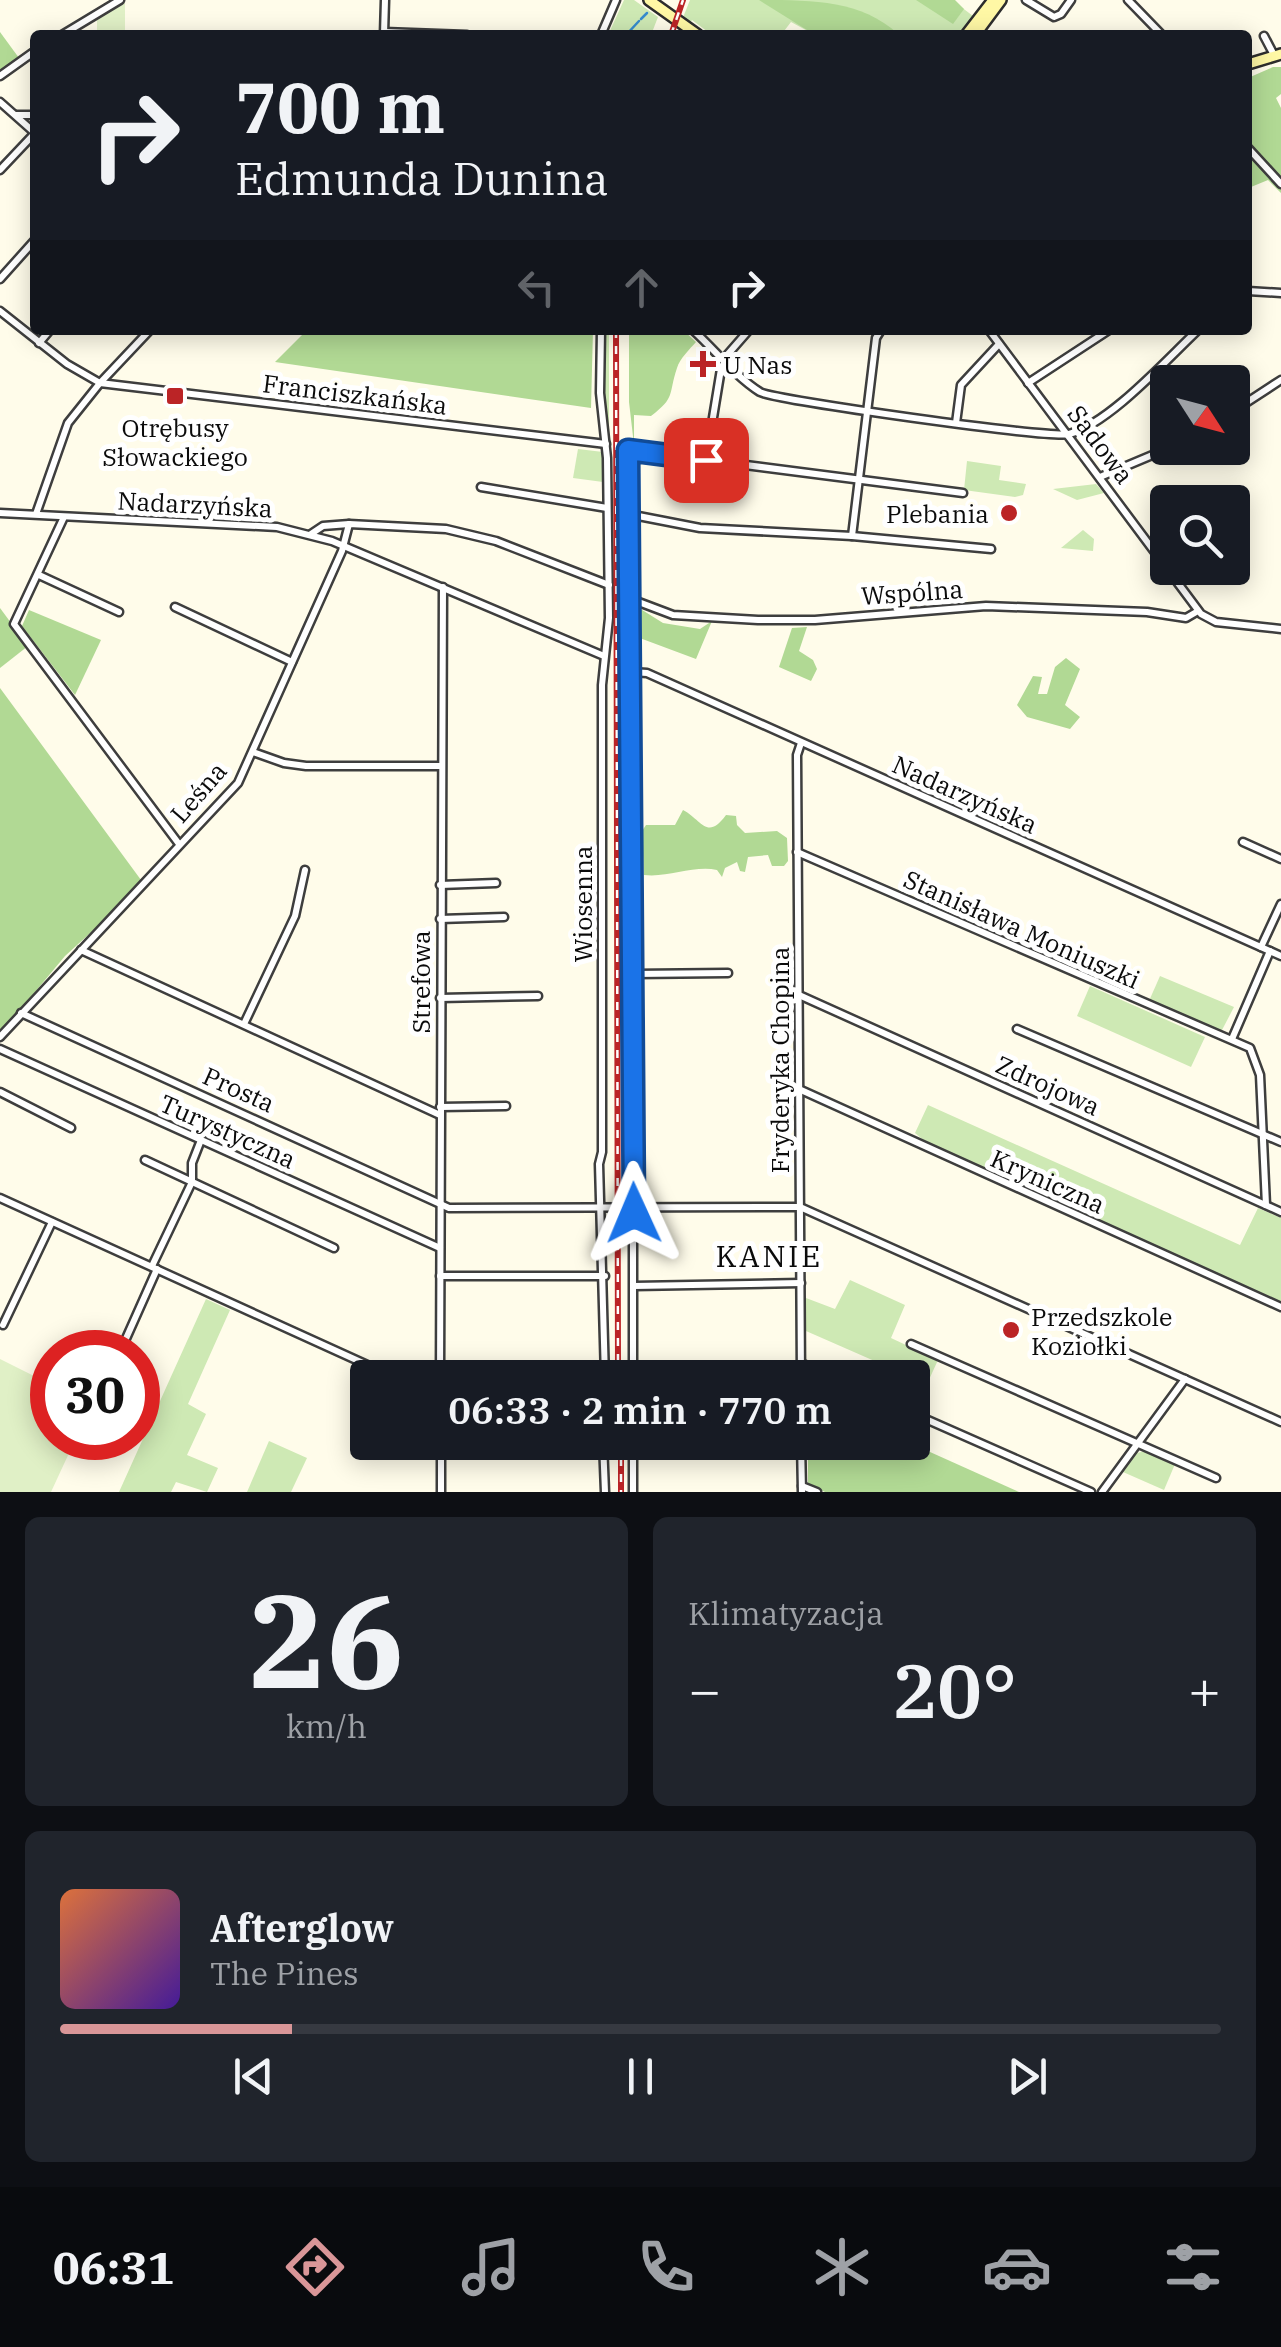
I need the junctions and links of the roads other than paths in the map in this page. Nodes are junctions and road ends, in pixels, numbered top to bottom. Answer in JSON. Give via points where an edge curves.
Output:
{"nodes":[{"id":1,"x":120,"y":0,"type":"edge"},
{"id":2,"x":384,"y":0,"type":"edge"},
{"id":3,"x":616,"y":0,"type":"edge"},
{"id":4,"x":649,"y":0,"type":"edge"},
{"id":5,"x":997,"y":0,"type":"edge"},
{"id":6,"x":1026,"y":0,"type":"edge"},
{"id":7,"x":1071,"y":0,"type":"edge"},
{"id":8,"x":1128,"y":0,"type":"edge"},
{"id":9,"x":70,"y":30,"type":"edge"},
{"id":10,"x":384,"y":30,"type":"edge"},
{"id":11,"x":603,"y":30,"type":"edge"},
{"id":12,"x":691,"y":30,"type":"edge"},
{"id":13,"x":970,"y":30,"type":"edge"},
{"id":14,"x":978,"y":30,"type":"edge"},
{"id":15,"x":1157,"y":30,"type":"edge"},
{"id":16,"x":1264,"y":36,"type":"dead end"},
{"id":17,"x":1278,"y":54,"type":"edge"},
{"id":18,"x":30,"y":55,"type":"edge"},
{"id":19,"x":1252,"y":63,"type":"edge"},
{"id":20,"x":0,"y":76,"type":"edge"},
{"id":21,"x":0,"y":102,"type":"edge"},
{"id":22,"x":15,"y":115,"type":"junction"},
{"id":23,"x":30,"y":115,"type":"edge"},
{"id":24,"x":30,"y":128,"type":"edge"},
{"id":25,"x":30,"y":138,"type":"edge"},
{"id":26,"x":1252,"y":152,"type":"edge"},
{"id":27,"x":0,"y":170,"type":"edge"},
{"id":28,"x":1281,"y":184,"type":"edge"},
{"id":29,"x":30,"y":245,"type":"edge"},
{"id":30,"x":0,"y":278,"type":"edge"},
{"id":31,"x":1252,"y":290,"type":"edge"},
{"id":32,"x":1281,"y":293,"type":"edge"},
{"id":33,"x":0,"y":311,"type":"edge"},
{"id":34,"x":30,"y":335,"type":"edge"},
{"id":35,"x":30,"y":335,"type":"edge"},
{"id":36,"x":45,"y":335,"type":"edge"},
{"id":37,"x":145,"y":335,"type":"edge"},
{"id":38,"x":601,"y":335,"type":"edge"},
{"id":39,"x":699,"y":335,"type":"edge"},
{"id":40,"x":745,"y":335,"type":"edge"},
{"id":41,"x":878,"y":335,"type":"edge"},
{"id":42,"x":993,"y":335,"type":"edge"},
{"id":43,"x":1101,"y":335,"type":"edge"},
{"id":44,"x":1193,"y":335,"type":"edge"},
{"id":45,"x":39,"y":342,"type":"junction"},
{"id":46,"x":1000,"y":344,"type":"junction"},
{"id":47,"x":725,"y":360,"type":"junction"},
{"id":48,"x":1281,"y":380,"type":"edge"},
{"id":49,"x":100,"y":382,"type":"junction"},
{"id":50,"x":1028,"y":383,"type":"junction"},
{"id":51,"x":1250,"y":400,"type":"edge"},
{"id":52,"x":869,"y":411,"type":"junction"},
{"id":53,"x":956,"y":423,"type":"junction"},
{"id":54,"x":1068,"y":434,"type":"junction"},
{"id":55,"x":606,"y":444,"type":"junction"},
{"id":56,"x":1150,"y":456,"type":"edge"},
{"id":57,"x":706,"y":460,"type":"junction"},
{"id":58,"x":1100,"y":477,"type":"junction"},
{"id":59,"x":861,"y":479,"type":"junction"},
{"id":60,"x":481,"y":487,"type":"dead end"},
{"id":61,"x":963,"y":493,"type":"dead end"},
{"id":62,"x":607,"y":508,"type":"junction"},
{"id":63,"x":0,"y":512,"type":"edge"},
{"id":64,"x":36,"y":514,"type":"junction"},
{"id":65,"x":628,"y":514,"type":"junction"},
{"id":66,"x":64,"y":517,"type":"junction"},
{"id":67,"x":350,"y":524,"type":"junction"},
{"id":68,"x":311,"y":534,"type":"junction"},
{"id":69,"x":852,"y":536,"type":"junction"},
{"id":70,"x":343,"y":545,"type":"junction"},
{"id":71,"x":991,"y":549,"type":"dead end"},
{"id":72,"x":39,"y":575,"type":"junction"},
{"id":73,"x":608,"y":586,"type":"junction"},
{"id":74,"x":444,"y":587,"type":"junction"},
{"id":75,"x":628,"y":598,"type":"junction"},
{"id":76,"x":175,"y":607,"type":"dead end"},
{"id":77,"x":1198,"y":611,"type":"junction"},
{"id":78,"x":120,"y":612,"type":"dead end"},
{"id":79,"x":1281,"y":629,"type":"edge"},
{"id":80,"x":604,"y":656,"type":"junction"},
{"id":81,"x":292,"y":662,"type":"junction"},
{"id":82,"x":632,"y":672,"type":"junction"},
{"id":83,"x":801,"y":743,"type":"junction"},
{"id":84,"x":253,"y":752,"type":"junction"},
{"id":85,"x":440,"y":766,"type":"junction"},
{"id":86,"x":1243,"y":842,"type":"dead end"},
{"id":87,"x":180,"y":844,"type":"junction"},
{"id":88,"x":798,"y":852,"type":"junction"},
{"id":89,"x":1281,"y":859,"type":"edge"},
{"id":90,"x":306,"y":870,"type":"dead end"},
{"id":91,"x":496,"y":883,"type":"dead end"},
{"id":92,"x":440,"y":885,"type":"junction"},
{"id":93,"x":1281,"y":904,"type":"edge"},
{"id":94,"x":504,"y":917,"type":"dead end"},
{"id":95,"x":440,"y":919,"type":"junction"},
{"id":96,"x":1266,"y":949,"type":"junction"},
{"id":97,"x":80,"y":950,"type":"junction"},
{"id":98,"x":1281,"y":956,"type":"edge"},
{"id":99,"x":728,"y":973,"type":"dead end"},
{"id":100,"x":634,"y":974,"type":"junction"},
{"id":101,"x":538,"y":996,"type":"dead end"},
{"id":102,"x":799,"y":996,"type":"junction"},
{"id":103,"x":440,"y":998,"type":"junction"},
{"id":104,"x":22,"y":1012,"type":"junction"},
{"id":105,"x":244,"y":1024,"type":"junction"},
{"id":106,"x":1017,"y":1029,"type":"dead end"},
{"id":107,"x":0,"y":1037,"type":"edge"},
{"id":108,"x":1232,"y":1039,"type":"junction"},
{"id":109,"x":0,"y":1049,"type":"edge"},
{"id":110,"x":802,"y":1090,"type":"junction"},
{"id":111,"x":0,"y":1092,"type":"edge"},
{"id":112,"x":506,"y":1106,"type":"dead end"},
{"id":113,"x":440,"y":1111,"type":"junction"},
{"id":114,"x":71,"y":1128,"type":"dead end"},
{"id":115,"x":1265,"y":1135,"type":"junction"},
{"id":116,"x":201,"y":1140,"type":"junction"},
{"id":117,"x":1281,"y":1142,"type":"edge"},
{"id":118,"x":145,"y":1160,"type":"dead end"},
{"id":119,"x":192,"y":1182,"type":"junction"},
{"id":120,"x":0,"y":1198,"type":"edge"},
{"id":121,"x":440,"y":1202,"type":"junction"},
{"id":122,"x":1266,"y":1205,"type":"junction"},
{"id":123,"x":602,"y":1206,"type":"junction"},
{"id":124,"x":634,"y":1206,"type":"junction"},
{"id":125,"x":800,"y":1207,"type":"junction"},
{"id":126,"x":1281,"y":1212,"type":"edge"},
{"id":127,"x":52,"y":1222,"type":"junction"},
{"id":128,"x":334,"y":1248,"type":"dead end"},
{"id":129,"x":440,"y":1248,"type":"junction"},
{"id":130,"x":154,"y":1268,"type":"junction"},
{"id":131,"x":440,"y":1276,"type":"junction"},
{"id":132,"x":605,"y":1276,"type":"junction"},
{"id":133,"x":801,"y":1283,"type":"junction"},
{"id":134,"x":634,"y":1286,"type":"junction"},
{"id":135,"x":1281,"y":1307,"type":"edge"},
{"id":136,"x":3,"y":1325,"type":"dead end"},
{"id":137,"x":129,"y":1330,"type":"edge"},
{"id":138,"x":912,"y":1344,"type":"dead end"},
{"id":139,"x":356,"y":1360,"type":"edge"},
{"id":140,"x":440,"y":1360,"type":"edge"},
{"id":141,"x":605,"y":1360,"type":"edge"},
{"id":142,"x":634,"y":1360,"type":"edge"},
{"id":143,"x":801,"y":1360,"type":"edge"},
{"id":144,"x":1185,"y":1379,"type":"junction"},
{"id":145,"x":930,"y":1421,"type":"edge"},
{"id":146,"x":1281,"y":1422,"type":"edge"},
{"id":147,"x":1138,"y":1445,"type":"junction"},
{"id":148,"x":440,"y":1460,"type":"edge"},
{"id":149,"x":604,"y":1460,"type":"edge"},
{"id":150,"x":633,"y":1460,"type":"edge"},
{"id":151,"x":801,"y":1460,"type":"edge"},
{"id":152,"x":1216,"y":1478,"type":"dead end"},
{"id":153,"x":802,"y":1489,"type":"edge"},
{"id":154,"x":441,"y":1492,"type":"edge"},
{"id":155,"x":605,"y":1492,"type":"edge"},
{"id":156,"x":633,"y":1492,"type":"edge"},
{"id":157,"x":816,"y":1492,"type":"edge"},
{"id":158,"x":1091,"y":1492,"type":"edge"},
{"id":159,"x":1102,"y":1492,"type":"edge"}],
"edges":[{"from":1,"to":9,"type":"street"},
{"from":2,"to":10,"type":"street"},
{"from":3,"to":11,"type":"street"},
{"from":4,"to":12,"type":"main road"},
{"from":5,"to":13,"type":"main road"},
{"from":5,"to":14,"type":"main road"},
{"from":6,"to":7,"type":"street","via":[[1054,17]]},
{"from":8,"to":15,"type":"street"},
{"from":16,"to":17,"type":"street"},
{"from":17,"to":19,"type":"main road"},
{"from":18,"to":20,"type":"street"},
{"from":21,"to":22,"type":"street"},
{"from":22,"to":23,"type":"street"},
{"from":22,"to":24,"type":"street"},
{"from":25,"to":27,"type":"street"},
{"from":26,"to":28,"type":"street"},
{"from":29,"to":30,"type":"street"},
{"from":31,"to":32,"type":"street"},
{"from":33,"to":34,"type":"street"},
{"from":35,"to":45,"type":"street"},
{"from":36,"to":45,"type":"street"},
{"from":37,"to":49,"type":"street"},
{"from":38,"to":55,"type":"street","name":"Wiosenna"},
{"from":39,"to":47,"type":"street"},
{"from":40,"to":47,"type":"street"},
{"from":41,"to":52,"type":"street"},
{"from":42,"to":46,"type":"street","name":"Sadowa"},
{"from":43,"to":50,"type":"street"},
{"from":44,"to":54,"type":"street","via":[[1104,416]]},
{"from":45,"to":49,"type":"street"},
{"from":46,"to":50,"type":"street","name":"Sadowa"},
{"from":46,"to":53,"type":"street","via":[[962,385]]},
{"from":47,"to":52,"type":"street","via":[[765,394]]},
{"from":47,"to":57,"type":"street"},
{"from":48,"to":51,"type":"street"},
{"from":49,"to":55,"type":"street","name":"Franciszkańska"},
{"from":49,"to":64,"type":"street","via":[[66,426]]},
{"from":50,"to":54,"type":"street","name":"Sadowa"},
{"from":52,"to":53,"type":"street"},
{"from":52,"to":59,"type":"street"},
{"from":53,"to":54,"type":"street"},
{"from":54,"to":58,"type":"street","name":"Sadowa"},
{"from":55,"to":62,"type":"street","name":"Wiosenna"},
{"from":56,"to":58,"type":"street"},
{"from":57,"to":59,"type":"street"},
{"from":57,"to":65,"type":"street","via":[[628,450]]},
{"from":58,"to":77,"type":"street","name":"Sadowa"},
{"from":59,"to":61,"type":"street"},
{"from":59,"to":69,"type":"street"},
{"from":60,"to":62,"type":"street"},
{"from":62,"to":73,"type":"street","name":"Wiosenna"},
{"from":63,"to":64,"type":"street","name":"Nadarzyńska"},
{"from":64,"to":66,"type":"street","name":"Nadarzyńska"},
{"from":65,"to":69,"type":"street","via":[[700,528]]},
{"from":65,"to":75,"type":"street"},
{"from":66,"to":68,"type":"street","name":"Nadarzyńska"},
{"from":66,"to":72,"type":"street"},
{"from":67,"to":68,"type":"street"},
{"from":67,"to":70,"type":"street","name":"Leśna"},
{"from":67,"to":73,"type":"street","via":[[446,529],[496,541]]},
{"from":68,"to":70,"type":"street","name":"Nadarzyńska"},
{"from":69,"to":71,"type":"street"},
{"from":70,"to":74,"type":"street","name":"Nadarzyńska"},
{"from":70,"to":81,"type":"street","name":"Leśna"},
{"from":72,"to":78,"type":"street"},
{"from":72,"to":87,"type":"street","via":[[14,624]]},
{"from":73,"to":80,"type":"street","name":"Wiosenna"},
{"from":74,"to":80,"type":"street","name":"Nadarzyńska"},
{"from":74,"to":85,"type":"street","name":"Strefowa"},
{"from":75,"to":77,"type":"street","name":"Wspólna","via":[[673,615],[758,620],[1010,605],[1186,618]]},
{"from":75,"to":82,"type":"street"},
{"from":76,"to":81,"type":"street"},
{"from":77,"to":79,"type":"street","via":[[1216,622]]},
{"from":80,"to":123,"type":"street","name":"Wiosenna"},
{"from":81,"to":84,"type":"street","name":"Leśna"},
{"from":82,"to":83,"type":"street","name":"Nadarzyńska"},
{"from":82,"to":100,"type":"street"},
{"from":83,"to":88,"type":"street","name":"Fryderyka Chopina"},
{"from":83,"to":96,"type":"street","name":"Nadarzyńska"},
{"from":84,"to":85,"type":"street","via":[[306,766]]},
{"from":84,"to":87,"type":"street","name":"Leśna","via":[[236,786]]},
{"from":85,"to":92,"type":"street","name":"Strefowa"},
{"from":86,"to":89,"type":"street"},
{"from":87,"to":97,"type":"street","name":"Leśna"},
{"from":88,"to":102,"type":"street","name":"Fryderyka Chopina"},
{"from":88,"to":108,"type":"street","name":"Stanisława Moniuszki"},
{"from":90,"to":105,"type":"street","via":[[295,916]]},
{"from":91,"to":92,"type":"street"},
{"from":92,"to":95,"type":"street","name":"Strefowa"},
{"from":93,"to":96,"type":"street"},
{"from":94,"to":95,"type":"street"},
{"from":95,"to":103,"type":"street","name":"Strefowa"},
{"from":96,"to":98,"type":"street","name":"Nadarzyńska"},
{"from":96,"to":108,"type":"street"},
{"from":97,"to":104,"type":"street","name":"Leśna"},
{"from":97,"to":105,"type":"street"},
{"from":99,"to":100,"type":"street"},
{"from":100,"to":124,"type":"street"},
{"from":101,"to":103,"type":"street"},
{"from":102,"to":110,"type":"street","name":"Fryderyka Chopina"},
{"from":102,"to":122,"type":"street","name":"Zdrojowa"},
{"from":103,"to":113,"type":"street","name":"Strefowa"},
{"from":104,"to":107,"type":"street","name":"Leśna"},
{"from":104,"to":121,"type":"street","name":"Prosta"},
{"from":105,"to":113,"type":"street"},
{"from":106,"to":115,"type":"street"},
{"from":108,"to":115,"type":"street","via":[[1250,1048],[1257,1061]]},
{"from":109,"to":116,"type":"street","name":"Turystyczna"},
{"from":110,"to":125,"type":"street","name":"Fryderyka Chopina"},
{"from":110,"to":135,"type":"street","name":"Kryniczna"},
{"from":111,"to":114,"type":"street"},
{"from":112,"to":113,"type":"street"},
{"from":113,"to":121,"type":"street","name":"Strefowa"},
{"from":115,"to":117,"type":"street"},
{"from":115,"to":122,"type":"street"},
{"from":116,"to":119,"type":"street"},
{"from":116,"to":129,"type":"street","name":"Turystyczna"},
{"from":118,"to":119,"type":"street"},
{"from":119,"to":128,"type":"street"},
{"from":119,"to":130,"type":"street"},
{"from":120,"to":127,"type":"street"},
{"from":121,"to":123,"type":"street","name":"Prosta","via":[[449,1208]]},
{"from":121,"to":129,"type":"street","name":"Strefowa"},
{"from":122,"to":126,"type":"street","name":"Zdrojowa"},
{"from":123,"to":124,"type":"street","name":"Prosta"},
{"from":123,"to":132,"type":"street","name":"Wiosenna"},
{"from":124,"to":125,"type":"street","name":"Prosta"},
{"from":124,"to":134,"type":"street"},
{"from":125,"to":133,"type":"street","name":"Fryderyka Chopina"},
{"from":125,"to":144,"type":"street"},
{"from":127,"to":130,"type":"street"},
{"from":127,"to":136,"type":"street"},
{"from":129,"to":131,"type":"street","name":"Strefowa"},
{"from":130,"to":137,"type":"street"},
{"from":130,"to":139,"type":"street"},
{"from":131,"to":132,"type":"street"},
{"from":131,"to":140,"type":"street","name":"Strefowa"},
{"from":132,"to":141,"type":"street","name":"Wiosenna"},
{"from":133,"to":134,"type":"street"},
{"from":133,"to":143,"type":"street","name":"Fryderyka Chopina"},
{"from":134,"to":142,"type":"street"},
{"from":138,"to":147,"type":"street"},
{"from":144,"to":146,"type":"street"},
{"from":144,"to":147,"type":"street"},
{"from":145,"to":158,"type":"street"},
{"from":147,"to":152,"type":"street"},
{"from":147,"to":159,"type":"street"},
{"from":148,"to":154,"type":"street"},
{"from":149,"to":155,"type":"street"},
{"from":150,"to":156,"type":"street"},
{"from":151,"to":153,"type":"street"},
{"from":153,"to":157,"type":"street"}]}
